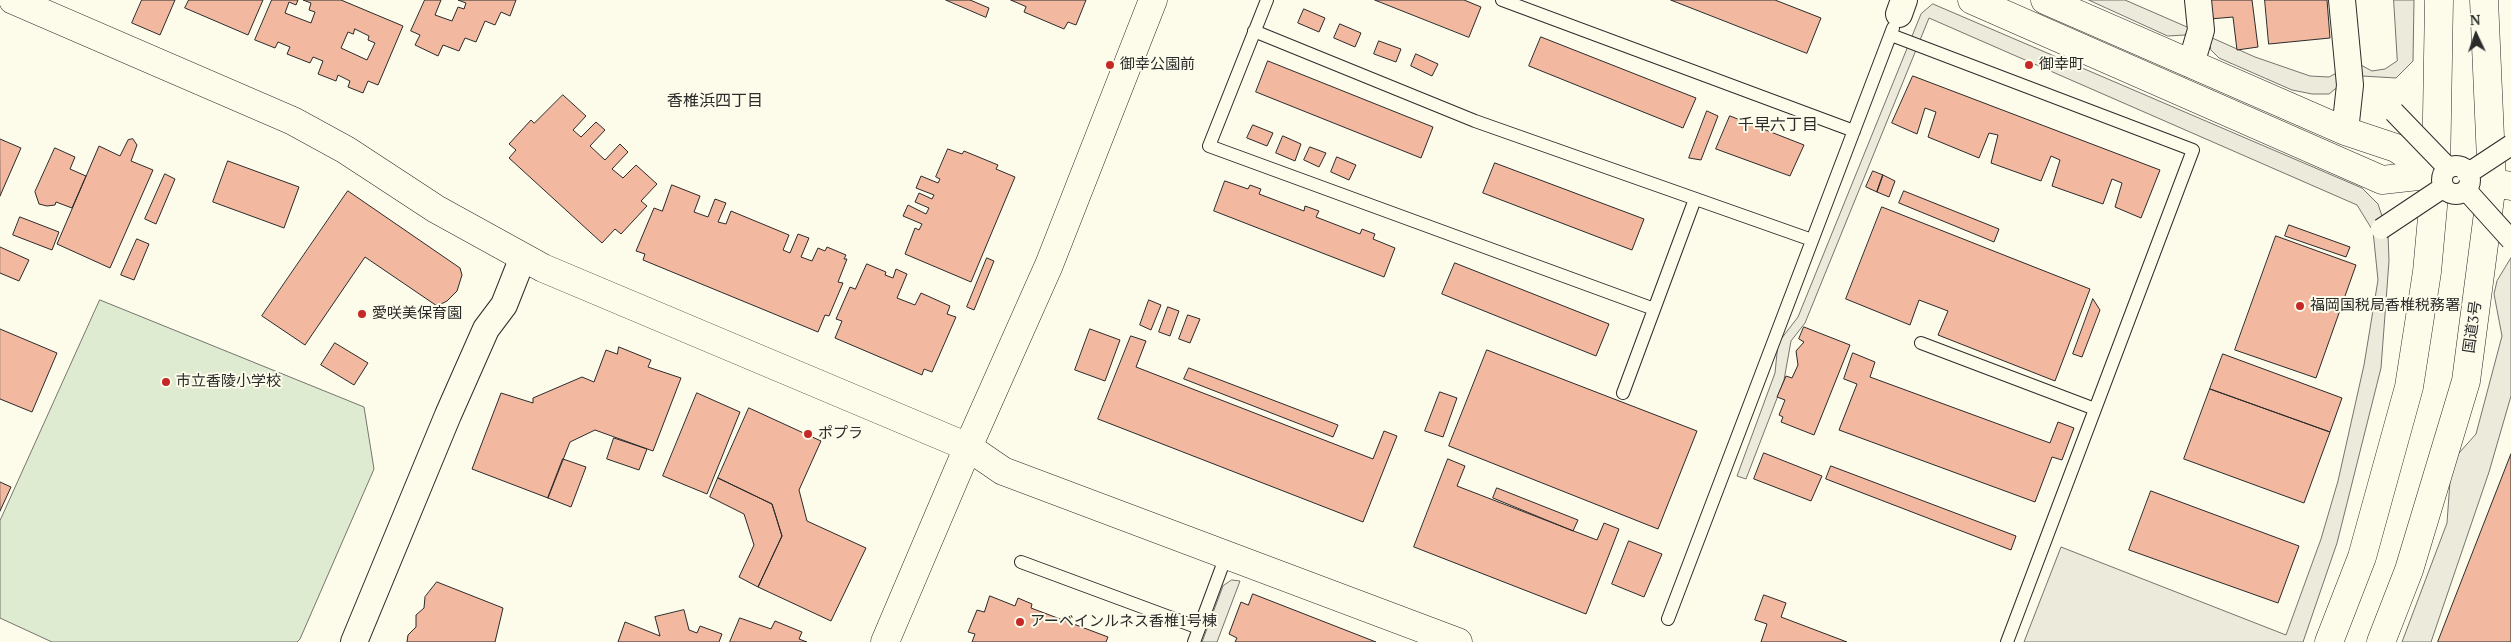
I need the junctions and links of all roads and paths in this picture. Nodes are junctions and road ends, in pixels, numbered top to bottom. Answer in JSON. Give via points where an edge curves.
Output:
{"nodes":[{"id":1,"x":13,"y":0,"type":"edge"},
{"id":2,"x":1153,"y":0,"type":"edge"},
{"id":3,"x":1267,"y":0,"type":"edge"},
{"id":4,"x":1502,"y":0,"type":"edge"},
{"id":5,"x":1972,"y":0,"type":"edge"},
{"id":6,"x":2198,"y":0,"type":"edge"},
{"id":7,"x":2342,"y":0,"type":"edge"},
{"id":8,"x":2439,"y":0,"type":"edge"},
{"id":9,"x":2484,"y":0,"type":"edge"},
{"id":10,"x":2058,"y":3,"type":"edge"},
{"id":11,"x":1898,"y":16,"type":"edge"},
{"id":12,"x":1254,"y":31,"type":"junction"},
{"id":13,"x":2191,"y":64,"type":"junction"},
{"id":14,"x":2394,"y":112,"type":"dead end"},
{"id":15,"x":1854,"y":131,"type":"junction"},
{"id":16,"x":2345,"y":131,"type":"junction"},
{"id":17,"x":2511,"y":145,"type":"edge"},
{"id":18,"x":2443,"y":177,"type":"junction"},
{"id":19,"x":2467,"y":182,"type":"junction"},
{"id":20,"x":2502,"y":185,"type":"edge"},
{"id":21,"x":1695,"y":199,"type":"junction"},
{"id":22,"x":2381,"y":229,"type":"dead end"},
{"id":23,"x":1812,"y":240,"type":"junction"},
{"id":24,"x":2511,"y":240,"type":"edge"},
{"id":25,"x":523,"y":257,"type":"junction"},
{"id":26,"x":1654,"y":309,"type":"junction"},
{"id":27,"x":1921,"y":343,"type":"dead end"},
{"id":28,"x":1623,"y":393,"type":"dead end"},
{"id":29,"x":2095,"y":409,"type":"junction"},
{"id":30,"x":968,"y":447,"type":"junction"},
{"id":31,"x":1226,"y":556,"type":"junction"},
{"id":32,"x":1021,"y":562,"type":"dead end"},
{"id":33,"x":1668,"y":619,"type":"dead end"},
{"id":34,"x":1199,"y":628,"type":"junction"},
{"id":35,"x":354,"y":642,"type":"edge"},
{"id":36,"x":885,"y":642,"type":"edge"},
{"id":37,"x":1194,"y":642,"type":"edge"},
{"id":38,"x":1458,"y":642,"type":"edge"},
{"id":39,"x":2007,"y":642,"type":"edge"},
{"id":40,"x":2329,"y":642,"type":"edge"},
{"id":41,"x":2381,"y":642,"type":"edge"}],
"edges":[{"from":1,"to":25,"type":"main road","via":[[293,121],[346,150],[436,209]]},
{"from":2,"to":30,"type":"main road","via":[[1049,265]]},
{"from":3,"to":12,"type":"lane"},
{"from":4,"to":15,"type":"lane"},
{"from":5,"to":18,"type":"main road","via":[[2382,180]]},
{"from":6,"to":13,"type":"street","via":[[2201,30]]},
{"from":7,"to":16,"type":"street","via":[[2350,85]]},
{"from":8,"to":18,"type":"main road"},
{"from":9,"to":20,"type":"main road","name":"国道3号"},
{"from":10,"to":13,"type":"main road"},
{"from":11,"to":15,"type":"lane"},
{"from":11,"to":29,"type":"lane","via":[[2193,150]]},
{"from":12,"to":21,"type":"lane","via":[[1475,121]]},
{"from":12,"to":26,"type":"lane","via":[[1208,146]]},
{"from":13,"to":16,"type":"main road"},
{"from":14,"to":18,"type":"street","bridge":true},
{"from":15,"to":23,"type":"lane"},
{"from":16,"to":18,"type":"main road","via":[[2396,148]]},
{"from":17,"to":19,"type":"street","bridge":true},
{"from":18,"to":19,"type":"street","bridge":true,"via":[[2456,165]]},
{"from":18,"to":19,"type":"street","bridge":true,"via":[[2447,192],[2457,196]]},
{"from":18,"to":20,"type":"main road"},
{"from":18,"to":22,"type":"street","bridge":true},
{"from":18,"to":40,"type":"main road","via":[[2409,387],[2362,557]]},
{"from":19,"to":24,"type":"street","bridge":true},
{"from":20,"to":41,"type":"main road","name":"国道3号","via":[[2466,382],[2409,570]]},
{"from":21,"to":23,"type":"lane"},
{"from":21,"to":26,"type":"lane"},
{"from":23,"to":33,"type":"lane"},
{"from":25,"to":30,"type":"main road"},
{"from":25,"to":35,"type":"street","via":[[504,305],[486,329],[459,389]]},
{"from":26,"to":28,"type":"lane"},
{"from":27,"to":29,"type":"lane"},
{"from":29,"to":39,"type":"lane"},
{"from":30,"to":31,"type":"main road","via":[[1003,471]]},
{"from":30,"to":36,"type":"main road"},
{"from":31,"to":34,"type":"lane"},
{"from":31,"to":38,"type":"main road"},
{"from":32,"to":34,"type":"lane"},
{"from":34,"to":37,"type":"lane"}]}
